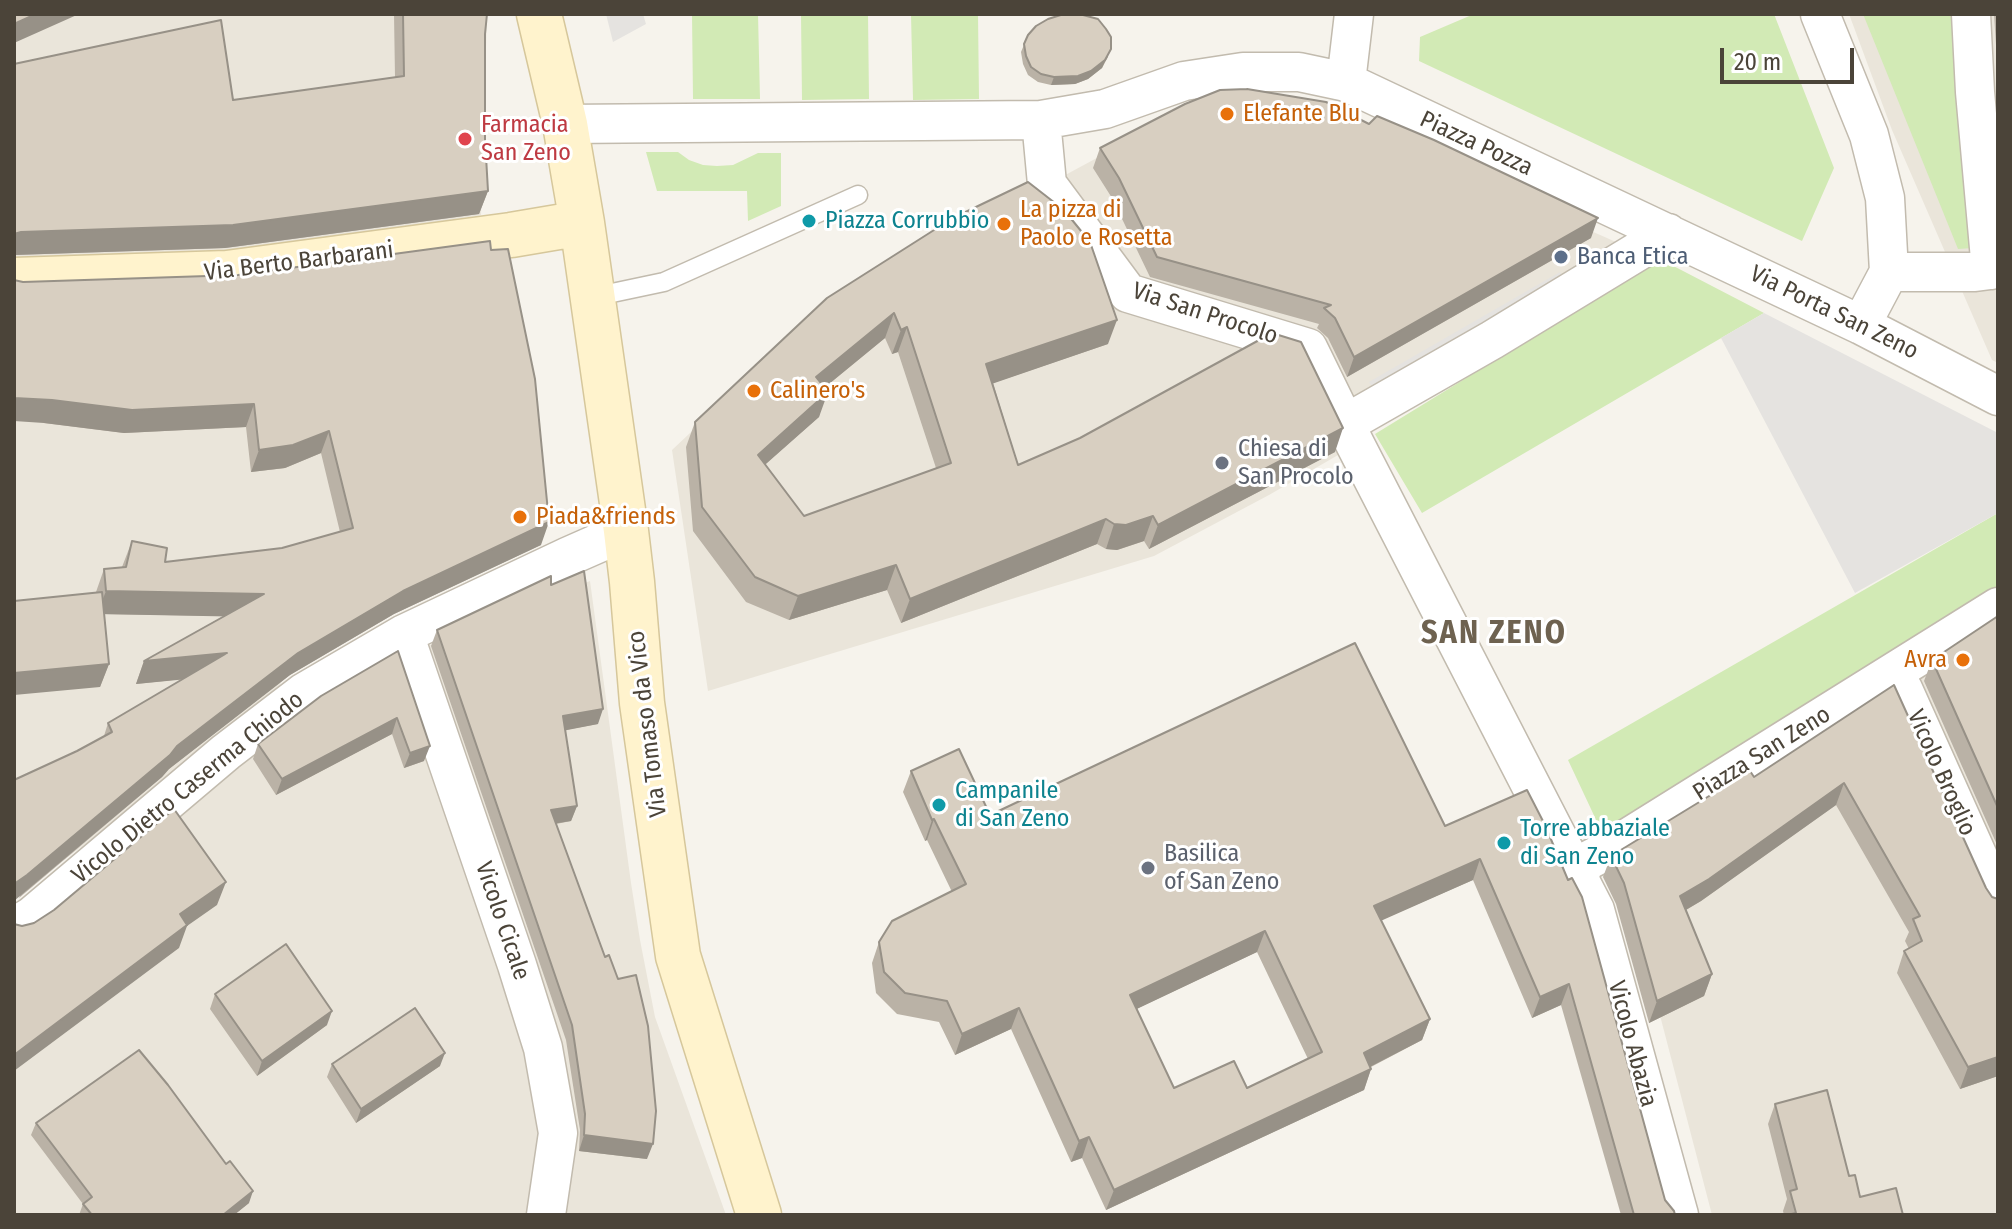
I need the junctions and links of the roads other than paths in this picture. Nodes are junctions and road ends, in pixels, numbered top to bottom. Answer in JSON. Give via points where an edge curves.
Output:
{"nodes":[{"id":1,"x":539,"y":14,"type":"edge"},
{"id":2,"x":1354,"y":14,"type":"edge"},
{"id":3,"x":1820,"y":14,"type":"edge"},
{"id":4,"x":1971,"y":14,"type":"edge"},
{"id":5,"x":1346,"y":82,"type":"junction"},
{"id":6,"x":1041,"y":120,"type":"junction"},
{"id":7,"x":565,"y":124,"type":"junction"},
{"id":8,"x":858,"y":195,"type":"dead end"},
{"id":9,"x":582,"y":223,"type":"junction"},
{"id":10,"x":1668,"y":233,"type":"junction"},
{"id":11,"x":1995,"y":270,"type":"edge"},
{"id":12,"x":1889,"y":272,"type":"junction"},
{"id":13,"x":14,"y":280,"type":"edge"},
{"id":14,"x":593,"y":297,"type":"junction"},
{"id":15,"x":1861,"y":325,"type":"junction"},
{"id":16,"x":1998,"y":396,"type":"edge"},
{"id":17,"x":1350,"y":434,"type":"junction"},
{"id":18,"x":626,"y":531,"type":"junction"},
{"id":19,"x":1998,"y":607,"type":"edge"},
{"id":20,"x":404,"y":634,"type":"junction"},
{"id":21,"x":1903,"y":689,"type":"dead end"},
{"id":22,"x":1579,"y":876,"type":"junction"},
{"id":23,"x":1998,"y":901,"type":"edge"},
{"id":24,"x":14,"y":927,"type":"edge"},
{"id":25,"x":546,"y":1215,"type":"edge"},
{"id":26,"x":759,"y":1215,"type":"edge"},
{"id":27,"x":1679,"y":1215,"type":"edge"}],
"edges":[{"from":1,"to":7,"type":"street"},
{"from":2,"to":5,"type":"street"},
{"from":3,"to":12,"type":"street","via":[[1869,135],[1885,198]]},
{"from":4,"to":11,"type":"street"},
{"from":5,"to":6,"type":"street","via":[[1299,72],[1243,72],[1184,81],[1105,109]]},
{"from":5,"to":10,"type":"street","name":"Piazza Pozza"},
{"from":6,"to":7,"type":"street"},
{"from":6,"to":17,"type":"street","name":"Via San Procolo","via":[[1047,184],[1128,293],[1308,348]]},
{"from":7,"to":9,"type":"street"},
{"from":8,"to":14,"type":"lane","via":[[664,282]]},
{"from":9,"to":13,"type":"street","name":"Via Berto Barbarani","via":[[227,273]]},
{"from":9,"to":14,"type":"street","name":"Via Tomaso da Vico"},
{"from":10,"to":15,"type":"street","name":"Via Porta San Zeno"},
{"from":10,"to":17,"type":"street"},
{"from":11,"to":12,"type":"street"},
{"from":12,"to":15,"type":"street"},
{"from":14,"to":18,"type":"street","name":"Via Tomaso da Vico"},
{"from":15,"to":16,"type":"street","name":"Via Porta San Zeno"},
{"from":17,"to":22,"type":"street"},
{"from":18,"to":20,"type":"street","name":"Vicolo Dietro Caserma Chiodo"},
{"from":18,"to":26,"type":"street","name":"Via Tomaso da Vico","via":[[642,703],[678,956]]},
{"from":19,"to":22,"type":"street","name":"Piazza San Zeno","via":[[1585,862]]},
{"from":20,"to":24,"type":"street","name":"Vicolo Dietro Caserma Chiodo","via":[[303,693]]},
{"from":20,"to":25,"type":"street","name":"Vicolo Cicale","via":[[543,1048],[558,1133]]},
{"from":21,"to":23,"type":"street","name":"Vicolo Broglio"},
{"from":22,"to":27,"type":"street","name":"Vicolo Abazia","via":[[1595,910]]}]}
